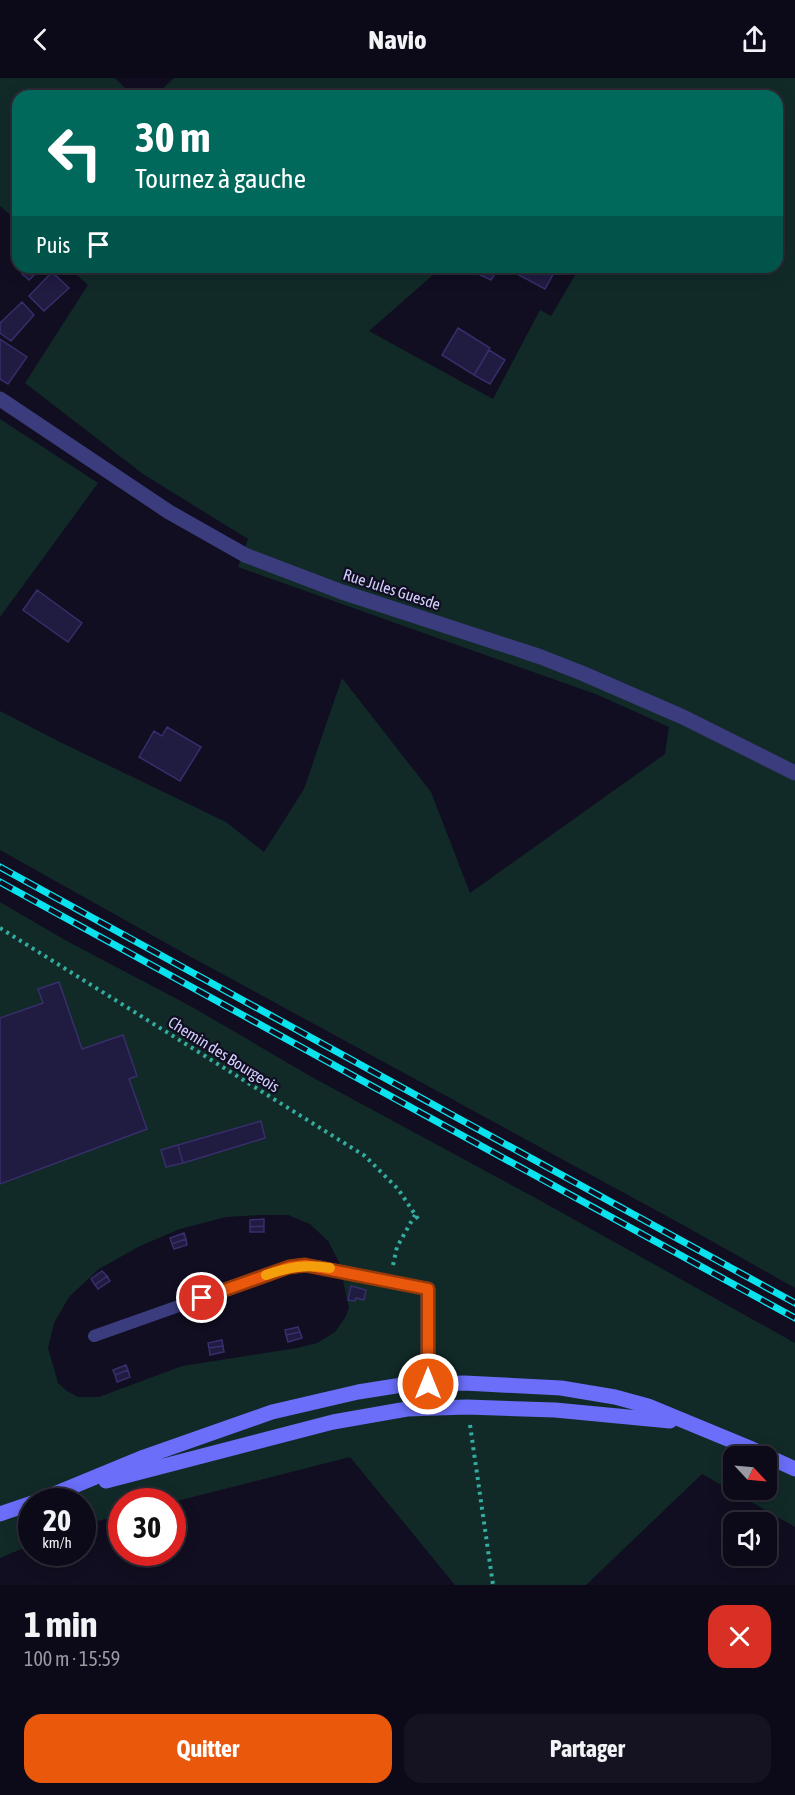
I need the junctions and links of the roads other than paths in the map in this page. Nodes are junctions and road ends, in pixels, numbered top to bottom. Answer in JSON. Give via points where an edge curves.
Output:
{"nodes":[{"id":1,"x":0,"y":399,"type":"edge"},
{"id":2,"x":795,"y":773,"type":"edge"},
{"id":3,"x":428,"y":1289,"type":"joint"},
{"id":4,"x":94,"y":1336,"type":"dead end"},
{"id":5,"x":428,"y":1384,"type":"junction"},
{"id":6,"x":428,"y":1408,"type":"junction"},
{"id":7,"x":693,"y":1425,"type":"junction"},
{"id":8,"x":795,"y":1469,"type":"edge"},
{"id":9,"x":70,"y":1488,"type":"edge"},
{"id":10,"x":76,"y":1488,"type":"edge"},
{"id":11,"x":18,"y":1507,"type":"edge"},
{"id":12,"x":0,"y":1514,"type":"edge"}],
"edges":[{"from":1,"to":2,"type":"street","name":"Rue Jules Guesde","via":[[169,512],[246,555],[333,589],[584,674],[703,726]]},
{"from":3,"to":4,"type":"lane","via":[[318,1266],[289,1267]]},
{"from":3,"to":5,"type":"street"},
{"from":5,"to":6,"type":"street"},
{"from":5,"to":7,"type":"street","via":[[522,1385],[598,1393],[648,1406]]},
{"from":5,"to":9,"type":"street","via":[[358,1392],[272,1412]]},
{"from":6,"to":7,"type":"street","via":[[591,1412]]},
{"from":6,"to":10,"type":"street","via":[[333,1422]]},
{"from":7,"to":8,"type":"street"},
{"from":11,"to":12,"type":"street"}]}
